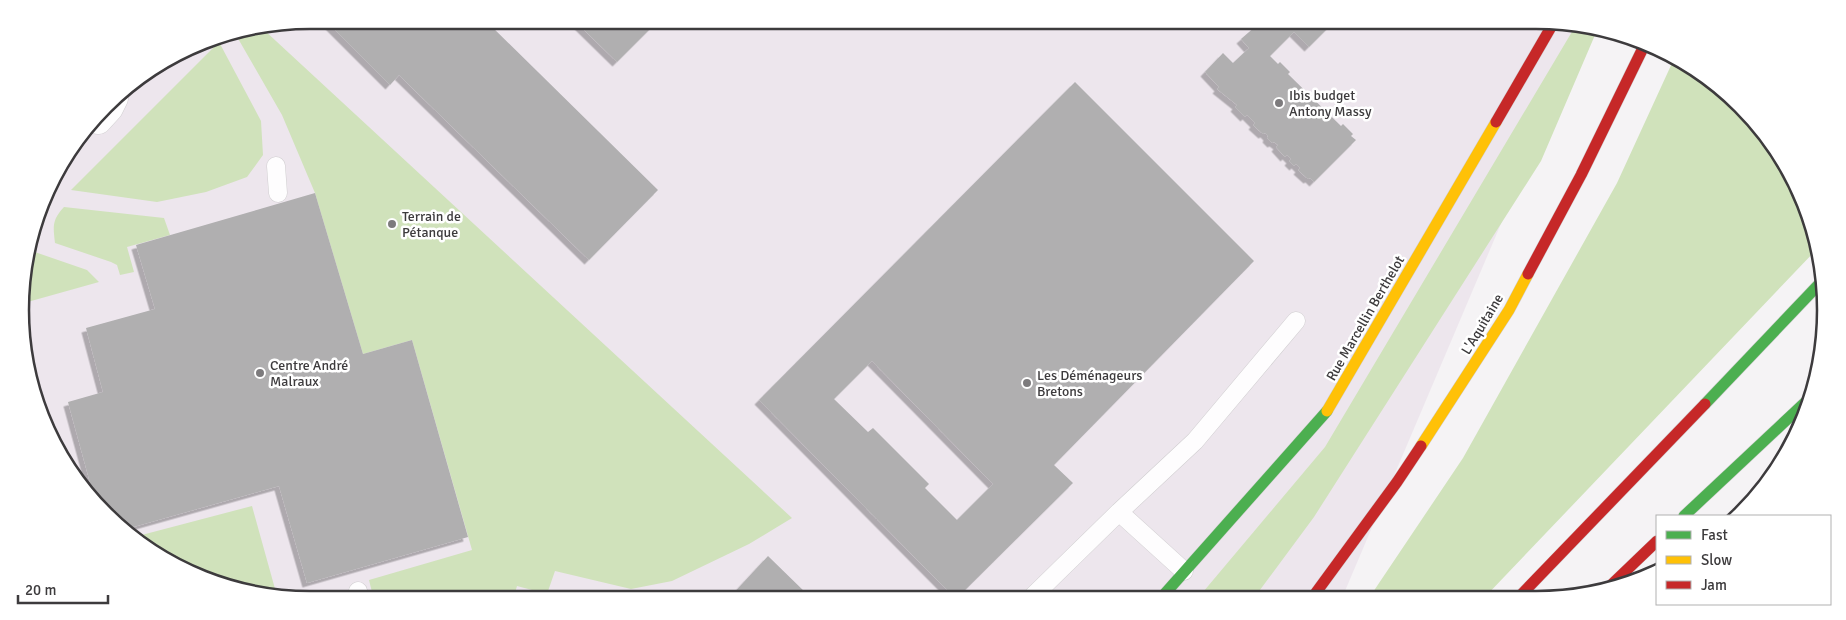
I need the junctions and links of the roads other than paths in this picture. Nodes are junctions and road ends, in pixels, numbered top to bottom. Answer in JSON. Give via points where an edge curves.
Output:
{"nodes":[{"id":1,"x":1550,"y":29,"type":"edge"},
{"id":2,"x":1642,"y":49,"type":"edge"},
{"id":3,"x":276,"y":166,"type":"dead end"},
{"id":4,"x":278,"y":193,"type":"dead end"},
{"id":5,"x":1816,"y":287,"type":"edge"},
{"id":6,"x":1296,"y":321,"type":"dead end"},
{"id":7,"x":1799,"y":408,"type":"edge"},
{"id":8,"x":1119,"y":512,"type":"junction"},
{"id":9,"x":1685,"y":515,"type":"edge"},
{"id":10,"x":1656,"y":542,"type":"edge"},
{"id":11,"x":1184,"y":571,"type":"junction"},
{"id":12,"x":1617,"y":579,"type":"edge"},
{"id":13,"x":1038,"y":591,"type":"edge"},
{"id":14,"x":1167,"y":591,"type":"edge"},
{"id":15,"x":1317,"y":591,"type":"edge"},
{"id":16,"x":1525,"y":591,"type":"edge"}],
"edges":[{"from":1,"to":11,"type":"main road","name":"Rue Marcellin Berthelot","via":[[1330,407]]},
{"from":2,"to":15,"type":"main road","name":"L'Aquitaine","via":[[1581,175],[1509,310],[1397,482]]},
{"from":3,"to":4,"type":"lane"},
{"from":5,"to":16,"type":"main road"},
{"from":6,"to":8,"type":"lane","via":[[1196,442]]},
{"from":7,"to":9,"type":"main road"},
{"from":8,"to":11,"type":"lane"},
{"from":8,"to":13,"type":"lane"},
{"from":10,"to":12,"type":"main road"},
{"from":11,"to":14,"type":"main road","name":"Rue Marcellin Berthelot"}]}
